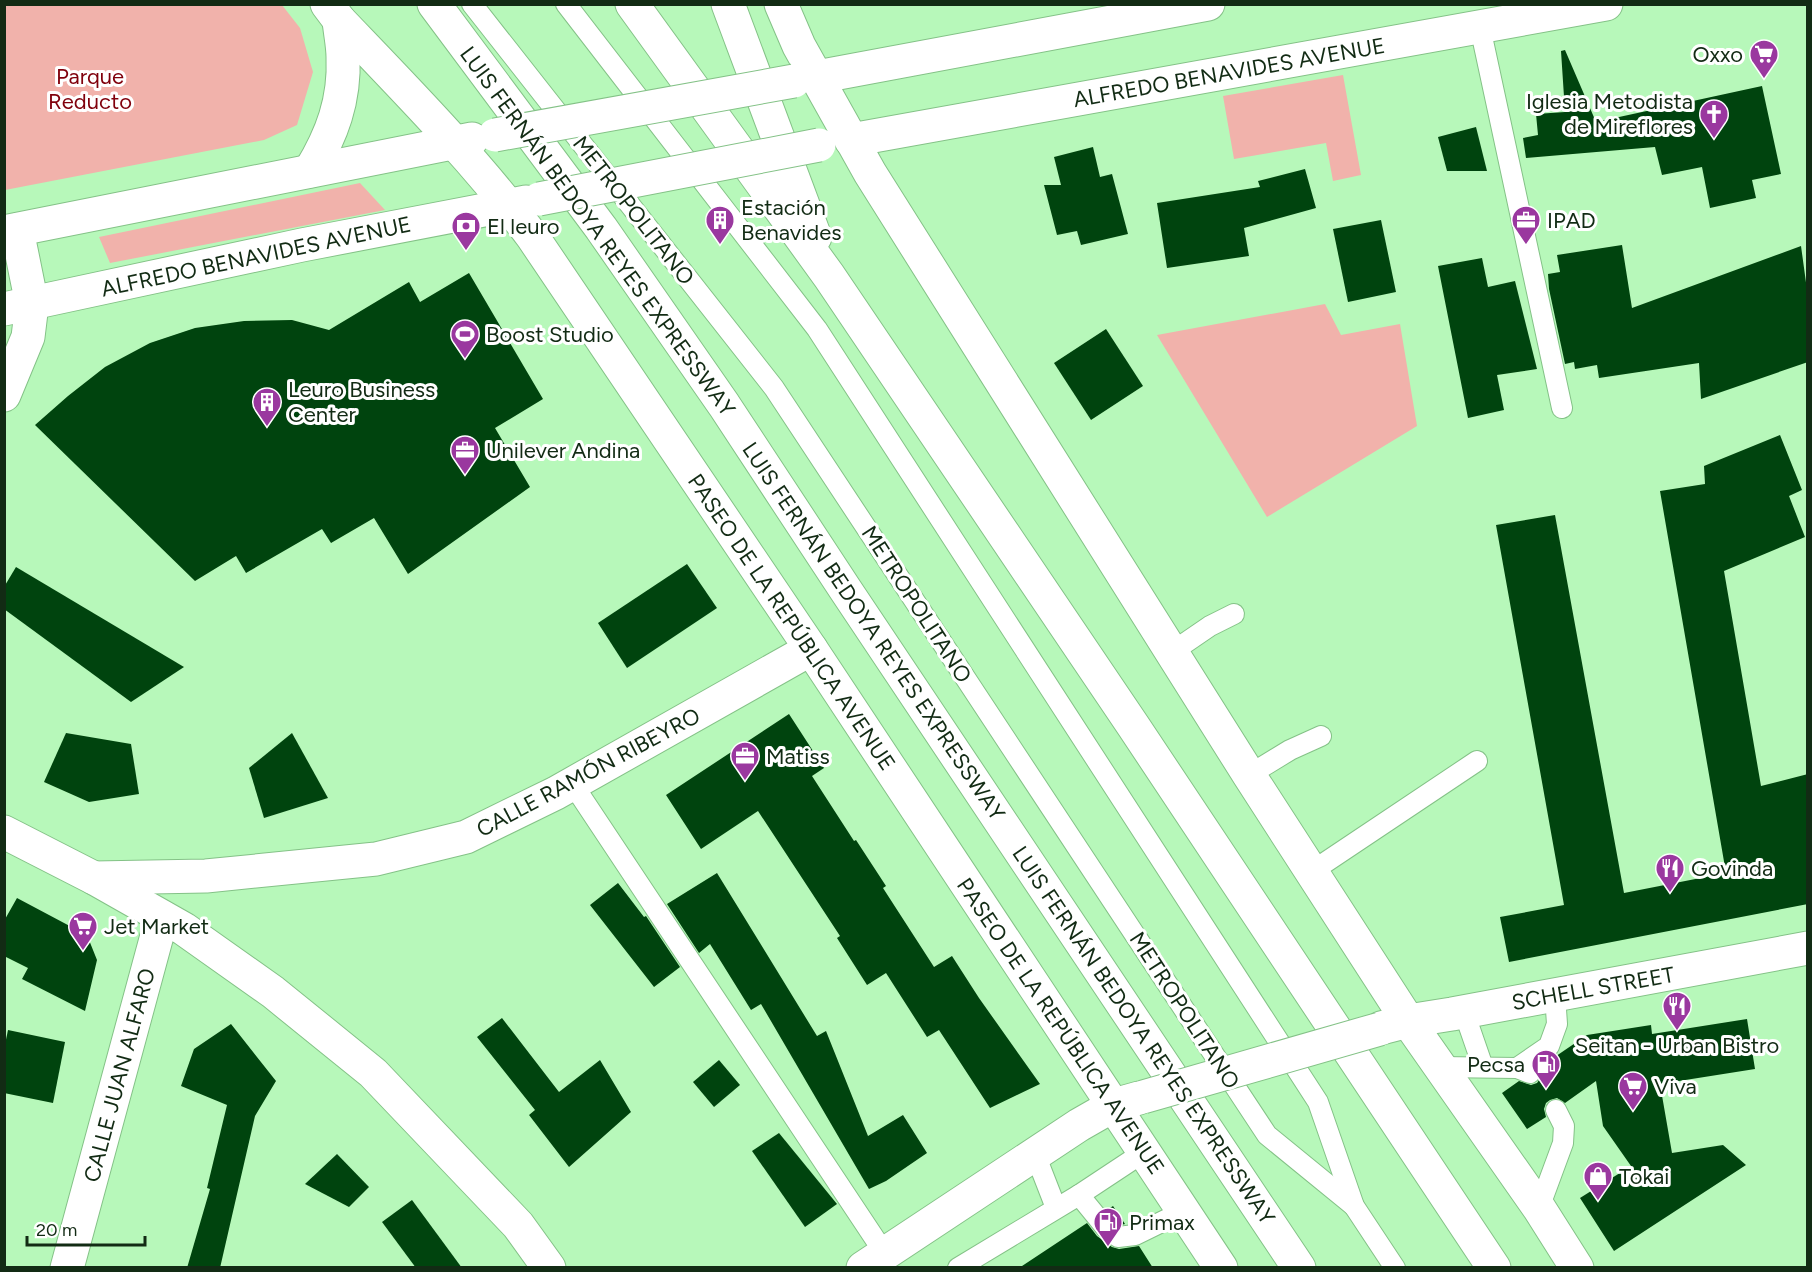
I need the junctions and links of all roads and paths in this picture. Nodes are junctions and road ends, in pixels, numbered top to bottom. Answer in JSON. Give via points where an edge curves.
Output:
{"nodes":[{"id":1,"x":434,"y":4,"type":"edge"},
{"id":2,"x":472,"y":4,"type":"edge"},
{"id":3,"x":566,"y":4,"type":"edge"},
{"id":4,"x":632,"y":4,"type":"edge"},
{"id":5,"x":728,"y":4,"type":"edge"},
{"id":6,"x":781,"y":4,"type":"edge"},
{"id":7,"x":1208,"y":4,"type":"edge"},
{"id":8,"x":1606,"y":4,"type":"edge"},
{"id":9,"x":333,"y":12,"type":"edge"},
{"id":10,"x":1480,"y":27,"type":"junction"},
{"id":11,"x":805,"y":79,"type":"junction"},
{"id":12,"x":851,"y":140,"type":"junction"},
{"id":13,"x":454,"y":143,"type":"junction"},
{"id":14,"x":310,"y":171,"type":"junction"},
{"id":15,"x":524,"y":202,"type":"junction"},
{"id":16,"x":11,"y":231,"type":"edge"},
{"id":17,"x":829,"y":276,"type":"junction"},
{"id":18,"x":18,"y":307,"type":"edge"},
{"id":19,"x":4,"y":394,"type":"edge"},
{"id":20,"x":1562,"y":408,"type":"dead end"},
{"id":21,"x":1234,"y":614,"type":"dead end"},
{"id":22,"x":812,"y":649,"type":"junction"},
{"id":23,"x":1172,"y":652,"type":"junction"},
{"id":24,"x":1321,"y":736,"type":"dead end"},
{"id":25,"x":1476,"y":761,"type":"dead end"},
{"id":26,"x":1249,"y":775,"type":"junction"},
{"id":27,"x":572,"y":783,"type":"junction"},
{"id":28,"x":4,"y":832,"type":"edge"},
{"id":29,"x":1311,"y":872,"type":"junction"},
{"id":30,"x":94,"y":878,"type":"junction"},
{"id":31,"x":162,"y":917,"type":"junction"},
{"id":32,"x":1808,"y":948,"type":"edge"},
{"id":33,"x":1555,"y":995,"type":"junction"},
{"id":34,"x":1464,"y":1012,"type":"junction"},
{"id":35,"x":1394,"y":1025,"type":"junction"},
{"id":36,"x":1439,"y":1067,"type":"junction"},
{"id":37,"x":1484,"y":1067,"type":"junction"},
{"id":38,"x":1129,"y":1101,"type":"junction"},
{"id":39,"x":1556,"y":1110,"type":"dead end"},
{"id":40,"x":1144,"y":1152,"type":"junction"},
{"id":41,"x":1035,"y":1154,"type":"junction"},
{"id":42,"x":1079,"y":1196,"type":"junction"},
{"id":43,"x":1354,"y":1206,"type":"junction"},
{"id":44,"x":1056,"y":1208,"type":"junction"},
{"id":45,"x":1539,"y":1208,"type":"junction"},
{"id":46,"x":1184,"y":1211,"type":"junction"},
{"id":47,"x":874,"y":1261,"type":"edge"},
{"id":48,"x":68,"y":1268,"type":"edge"},
{"id":49,"x":549,"y":1268,"type":"edge"},
{"id":50,"x":958,"y":1268,"type":"edge"},
{"id":51,"x":1221,"y":1268,"type":"edge"},
{"id":52,"x":1299,"y":1268,"type":"edge"},
{"id":53,"x":1395,"y":1268,"type":"edge"},
{"id":54,"x":1494,"y":1268,"type":"edge"},
{"id":55,"x":1577,"y":1268,"type":"edge"}],
"edges":[{"from":1,"to":52,"type":"main road","name":"LUIS FERNÁN BEDOYA REYES EXPRESSWAY","via":[[601,228],[710,386]]},
{"from":2,"to":43,"type":"lane","name":"METROPOLITANO","via":[[774,388],[1267,1135]]},
{"from":3,"to":43,"type":"lane","name":"METROPOLITANO","via":[[817,329],[1318,1102]]},
{"from":4,"to":17,"type":"main road"},
{"from":5,"to":17,"type":"main road"},
{"from":6,"to":11,"type":"main road","via":[[799,46]]},
{"from":7,"to":11,"type":"main road"},
{"from":8,"to":10,"type":"main road","name":"ALFREDO BENAVIDES AVENUE"},
{"from":9,"to":13,"type":"main road","name":"PASEO DE LA REPÚBLICA AVENUE"},
{"from":9,"to":14,"type":"main road","via":[[344,57],[341,94],[332,131]]},
{"from":10,"to":12,"type":"main road","name":"ALFREDO BENAVIDES AVENUE"},
{"from":10,"to":20,"type":"lane"},
{"from":11,"to":12,"type":"main road"},
{"from":11,"to":13,"type":"main road","bridge":true},
{"from":12,"to":15,"type":"main road","name":"ALFREDO BENAVIDES AVENUE","bridge":true},
{"from":12,"to":23,"type":"main road"},
{"from":13,"to":14,"type":"main road"},
{"from":13,"to":15,"type":"main road","name":"PASEO DE LA REPÚBLICA AVENUE"},
{"from":14,"to":16,"type":"main road"},
{"from":15,"to":18,"type":"main road","name":"ALFREDO BENAVIDES AVENUE","via":[[302,245]]},
{"from":15,"to":22,"type":"main road","name":"PASEO DE LA REPÚBLICA AVENUE","via":[[532,236]]},
{"from":16,"to":18,"type":"main road"},
{"from":17,"to":54,"type":"main road"},
{"from":18,"to":19,"type":"main road","via":[[28,338]]},
{"from":21,"to":23,"type":"lane"},
{"from":22,"to":27,"type":"main road","name":"CALLE RAMÓN RIBEYRO"},
{"from":22,"to":38,"type":"main road","name":"PASEO DE LA REPÚBLICA AVENUE"},
{"from":23,"to":26,"type":"main road"},
{"from":24,"to":26,"type":"lane"},
{"from":25,"to":29,"type":"lane"},
{"from":26,"to":29,"type":"main road"},
{"from":27,"to":30,"type":"main road","name":"CALLE RAMÓN RIBEYRO","via":[[466,837],[376,859],[206,876]]},
{"from":27,"to":47,"type":"lane"},
{"from":28,"to":30,"type":"main road","name":"CALLE RAMÓN RIBEYRO"},
{"from":29,"to":35,"type":"main road"},
{"from":30,"to":31,"type":"main road"},
{"from":31,"to":48,"type":"main road","name":"CALLE JUAN ALFARO"},
{"from":31,"to":49,"type":"main road","via":[[273,992],[373,1073],[518,1225]]},
{"from":32,"to":33,"type":"main road","name":"SCHELL STREET"},
{"from":33,"to":34,"type":"main road","name":"SCHELL STREET"},
{"from":33,"to":37,"type":"lane","via":[[1557,1024],[1549,1046],[1524,1071]]},
{"from":34,"to":35,"type":"main road","name":"SCHELL STREET"},
{"from":34,"to":37,"type":"lane"},
{"from":35,"to":36,"type":"main road"},
{"from":35,"to":38,"type":"main road","name":"SCHELL STREET","bridge":true},
{"from":36,"to":37,"type":"lane"},
{"from":36,"to":45,"type":"main road"},
{"from":38,"to":40,"type":"main road","name":"PASEO DE LA REPÚBLICA AVENUE"},
{"from":38,"to":41,"type":"main road","name":"SCHELL STREET","via":[[1079,1125]]},
{"from":39,"to":45,"type":"lane","via":[[1564,1126],[1563,1143]]},
{"from":40,"to":42,"type":"lane"},
{"from":40,"to":46,"type":"main road","name":"PASEO DE LA REPÚBLICA AVENUE"},
{"from":41,"to":44,"type":"lane"},
{"from":41,"to":47,"type":"main road","name":"SCHELL STREET"},
{"from":42,"to":44,"type":"lane"},
{"from":42,"to":46,"type":"lane","via":[[1118,1237],[1135,1235]]},
{"from":43,"to":53,"type":"lane","name":"METROPOLITANO"},
{"from":44,"to":50,"type":"lane"},
{"from":45,"to":55,"type":"main road"},
{"from":46,"to":51,"type":"main road","name":"PASEO DE LA REPÚBLICA AVENUE"}]}
